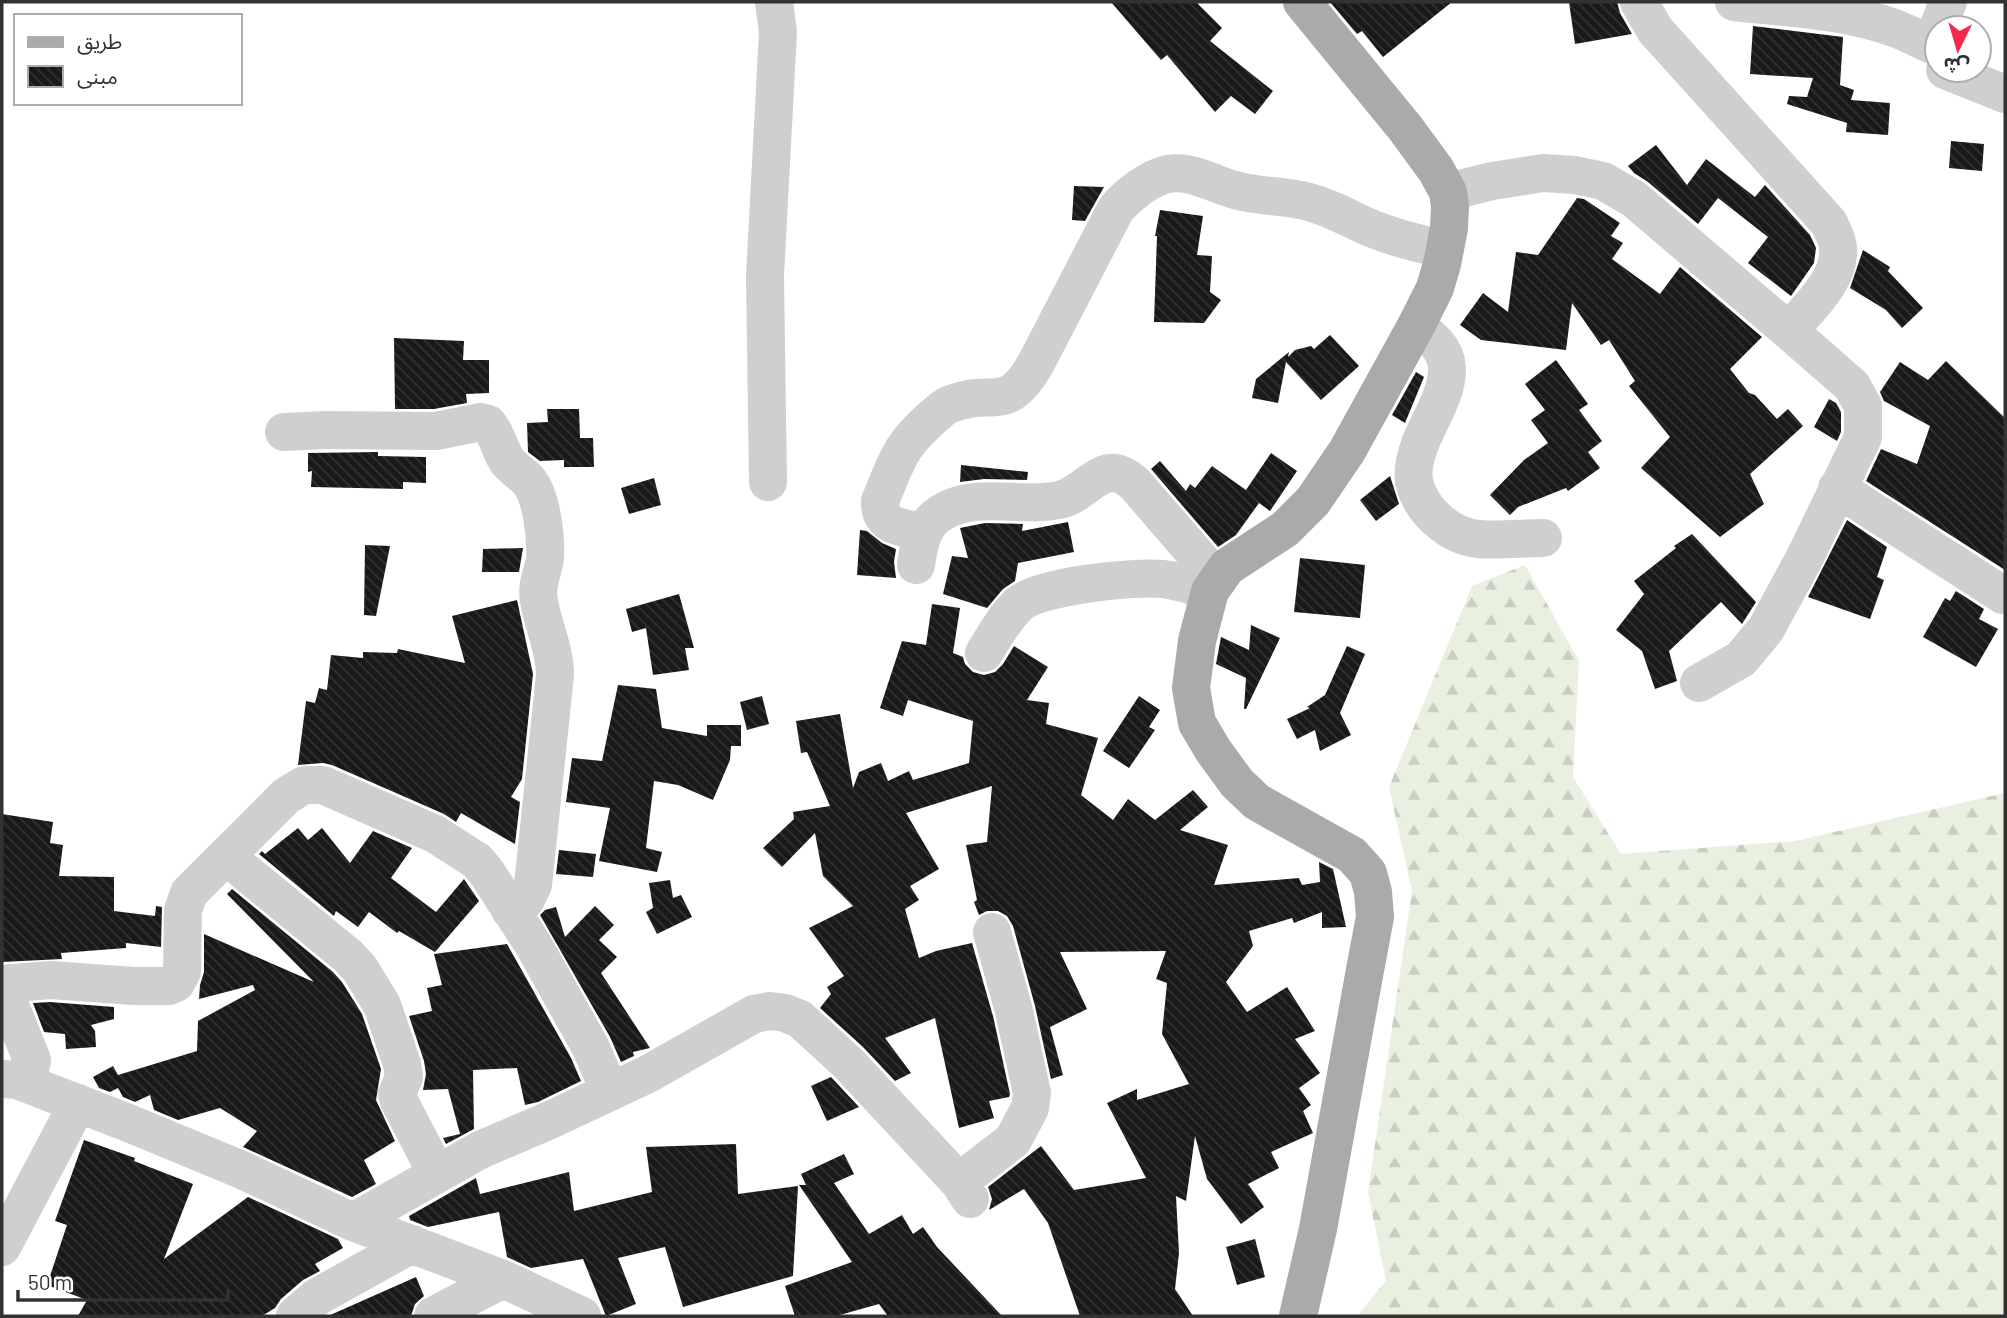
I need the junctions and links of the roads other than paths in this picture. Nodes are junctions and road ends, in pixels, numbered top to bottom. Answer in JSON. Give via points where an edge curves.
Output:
{"nodes":[{"id":1,"x":774,"y":2,"type":"edge"},
{"id":2,"x":1302,"y":2,"type":"edge"},
{"id":3,"x":1639,"y":2,"type":"edge"},
{"id":4,"x":1734,"y":2,"type":"edge"},
{"id":5,"x":1923,"y":41,"type":"edge"},
{"id":6,"x":1990,"y":84,"type":"edge"},
{"id":7,"x":2005,"y":94,"type":"edge"},
{"id":8,"x":1448,"y":192,"type":"junction"},
{"id":9,"x":1444,"y":249,"type":"junction"},
{"id":10,"x":1416,"y":326,"type":"junction"},
{"id":11,"x":1789,"y":331,"type":"junction"},
{"id":12,"x":284,"y":432,"type":"dead end"},
{"id":13,"x":768,"y":482,"type":"dead end"},
{"id":14,"x":1837,"y":488,"type":"junction"},
{"id":15,"x":1543,"y":538,"type":"dead end"},
{"id":16,"x":1214,"y":586,"type":"junction"},
{"id":17,"x":2003,"y":595,"type":"dead end"},
{"id":18,"x":984,"y":653,"type":"dead end"},
{"id":19,"x":1699,"y":683,"type":"dead end"},
{"id":20,"x":226,"y":856,"type":"junction"},
{"id":21,"x":510,"y":910,"type":"junction"},
{"id":22,"x":992,"y":932,"type":"dead end"},
{"id":23,"x":5,"y":985,"type":"edge"},
{"id":24,"x":14,"y":1082,"type":"edge"},
{"id":25,"x":610,"y":1092,"type":"junction"},
{"id":26,"x":78,"y":1103,"type":"junction"},
{"id":27,"x":437,"y":1174,"type":"junction"},
{"id":28,"x":353,"y":1222,"type":"junction"},
{"id":29,"x":412,"y":1244,"type":"junction"},
{"id":30,"x":2,"y":1247,"type":"edge"},
{"id":31,"x":503,"y":1279,"type":"junction"},
{"id":32,"x":295,"y":1316,"type":"edge"},
{"id":33,"x":433,"y":1316,"type":"edge"},
{"id":34,"x":582,"y":1316,"type":"edge"},
{"id":35,"x":1298,"y":1316,"type":"edge"}],
"edges":[{"from":1,"to":13,"type":"street","via":[[778,32],[765,276]]},
{"from":2,"to":8,"type":"main road","via":[[1406,130]]},
{"from":3,"to":11,"type":"street","via":[[1655,30],[1829,223],[1838,247],[1837,262],[1829,282]]},
{"from":4,"to":5,"type":"street","via":[[1868,20]]},
{"from":6,"to":7,"type":"street"},
{"from":8,"to":9,"type":"main road","via":[[1449,228]]},
{"from":8,"to":11,"type":"street","via":[[1543,173],[1603,181],[1634,200]]},
{"from":9,"to":10,"type":"main road","via":[[1435,288]]},
{"from":9,"to":16,"type":"street","via":[[1409,242],[1310,202],[1231,190],[1186,173],[1166,174],[1127,197],[1116,209],[1023,384],[1004,397],[948,404],[902,449],[880,501],[887,522],[920,549],[930,522],[954,506],[1058,501],[1099,476],[1118,473],[1135,484]]},
{"from":10,"to":15,"type":"street","via":[[1438,344],[1447,366],[1415,463],[1413,479],[1419,496],[1435,518],[1455,532],[1477,539]]},
{"from":10,"to":16,"type":"main road","via":[[1347,451],[1313,501],[1285,530],[1227,567]]},
{"from":11,"to":14,"type":"street","via":[[1852,386],[1863,406],[1863,437]]},
{"from":12,"to":21,"type":"street","via":[[436,431],[481,422],[495,433],[508,463],[536,491],[545,559],[538,582],[539,602],[555,675],[533,886],[525,901]]},
{"from":14,"to":17,"type":"street"},
{"from":14,"to":19,"type":"street","via":[[1766,629],[1741,659]]},
{"from":16,"to":18,"type":"street","via":[[1159,579],[1038,593],[1019,604]]},
{"from":16,"to":35,"type":"main road","via":[[1197,641],[1191,688],[1197,723],[1237,783],[1257,802],[1352,855],[1368,873],[1373,892],[1375,916],[1368,957]]},
{"from":20,"to":21,"type":"street","via":[[294,789],[323,785],[463,850],[487,873]]},
{"from":20,"to":23,"type":"street","via":[[185,901],[182,972],[176,983],[135,986],[50,980]]},
{"from":20,"to":27,"type":"street","via":[[348,956],[369,982],[402,1064],[399,1101]]},
{"from":21,"to":25,"type":"street","via":[[591,1048]]},
{"from":22,"to":25,"type":"street","via":[[1032,1093],[1030,1108],[1013,1140],[964,1191],[848,1063],[800,1019],[785,1013],[754,1014]]},
{"from":23,"to":24,"type":"street","via":[[32,1060]]},
{"from":24,"to":26,"type":"street"},
{"from":25,"to":27,"type":"street"},
{"from":26,"to":28,"type":"street","via":[[242,1170]]},
{"from":26,"to":30,"type":"street"},
{"from":27,"to":28,"type":"street"},
{"from":28,"to":29,"type":"street"},
{"from":29,"to":31,"type":"street"},
{"from":29,"to":32,"type":"street","via":[[317,1297]]},
{"from":31,"to":33,"type":"street"},
{"from":31,"to":34,"type":"street"}]}
